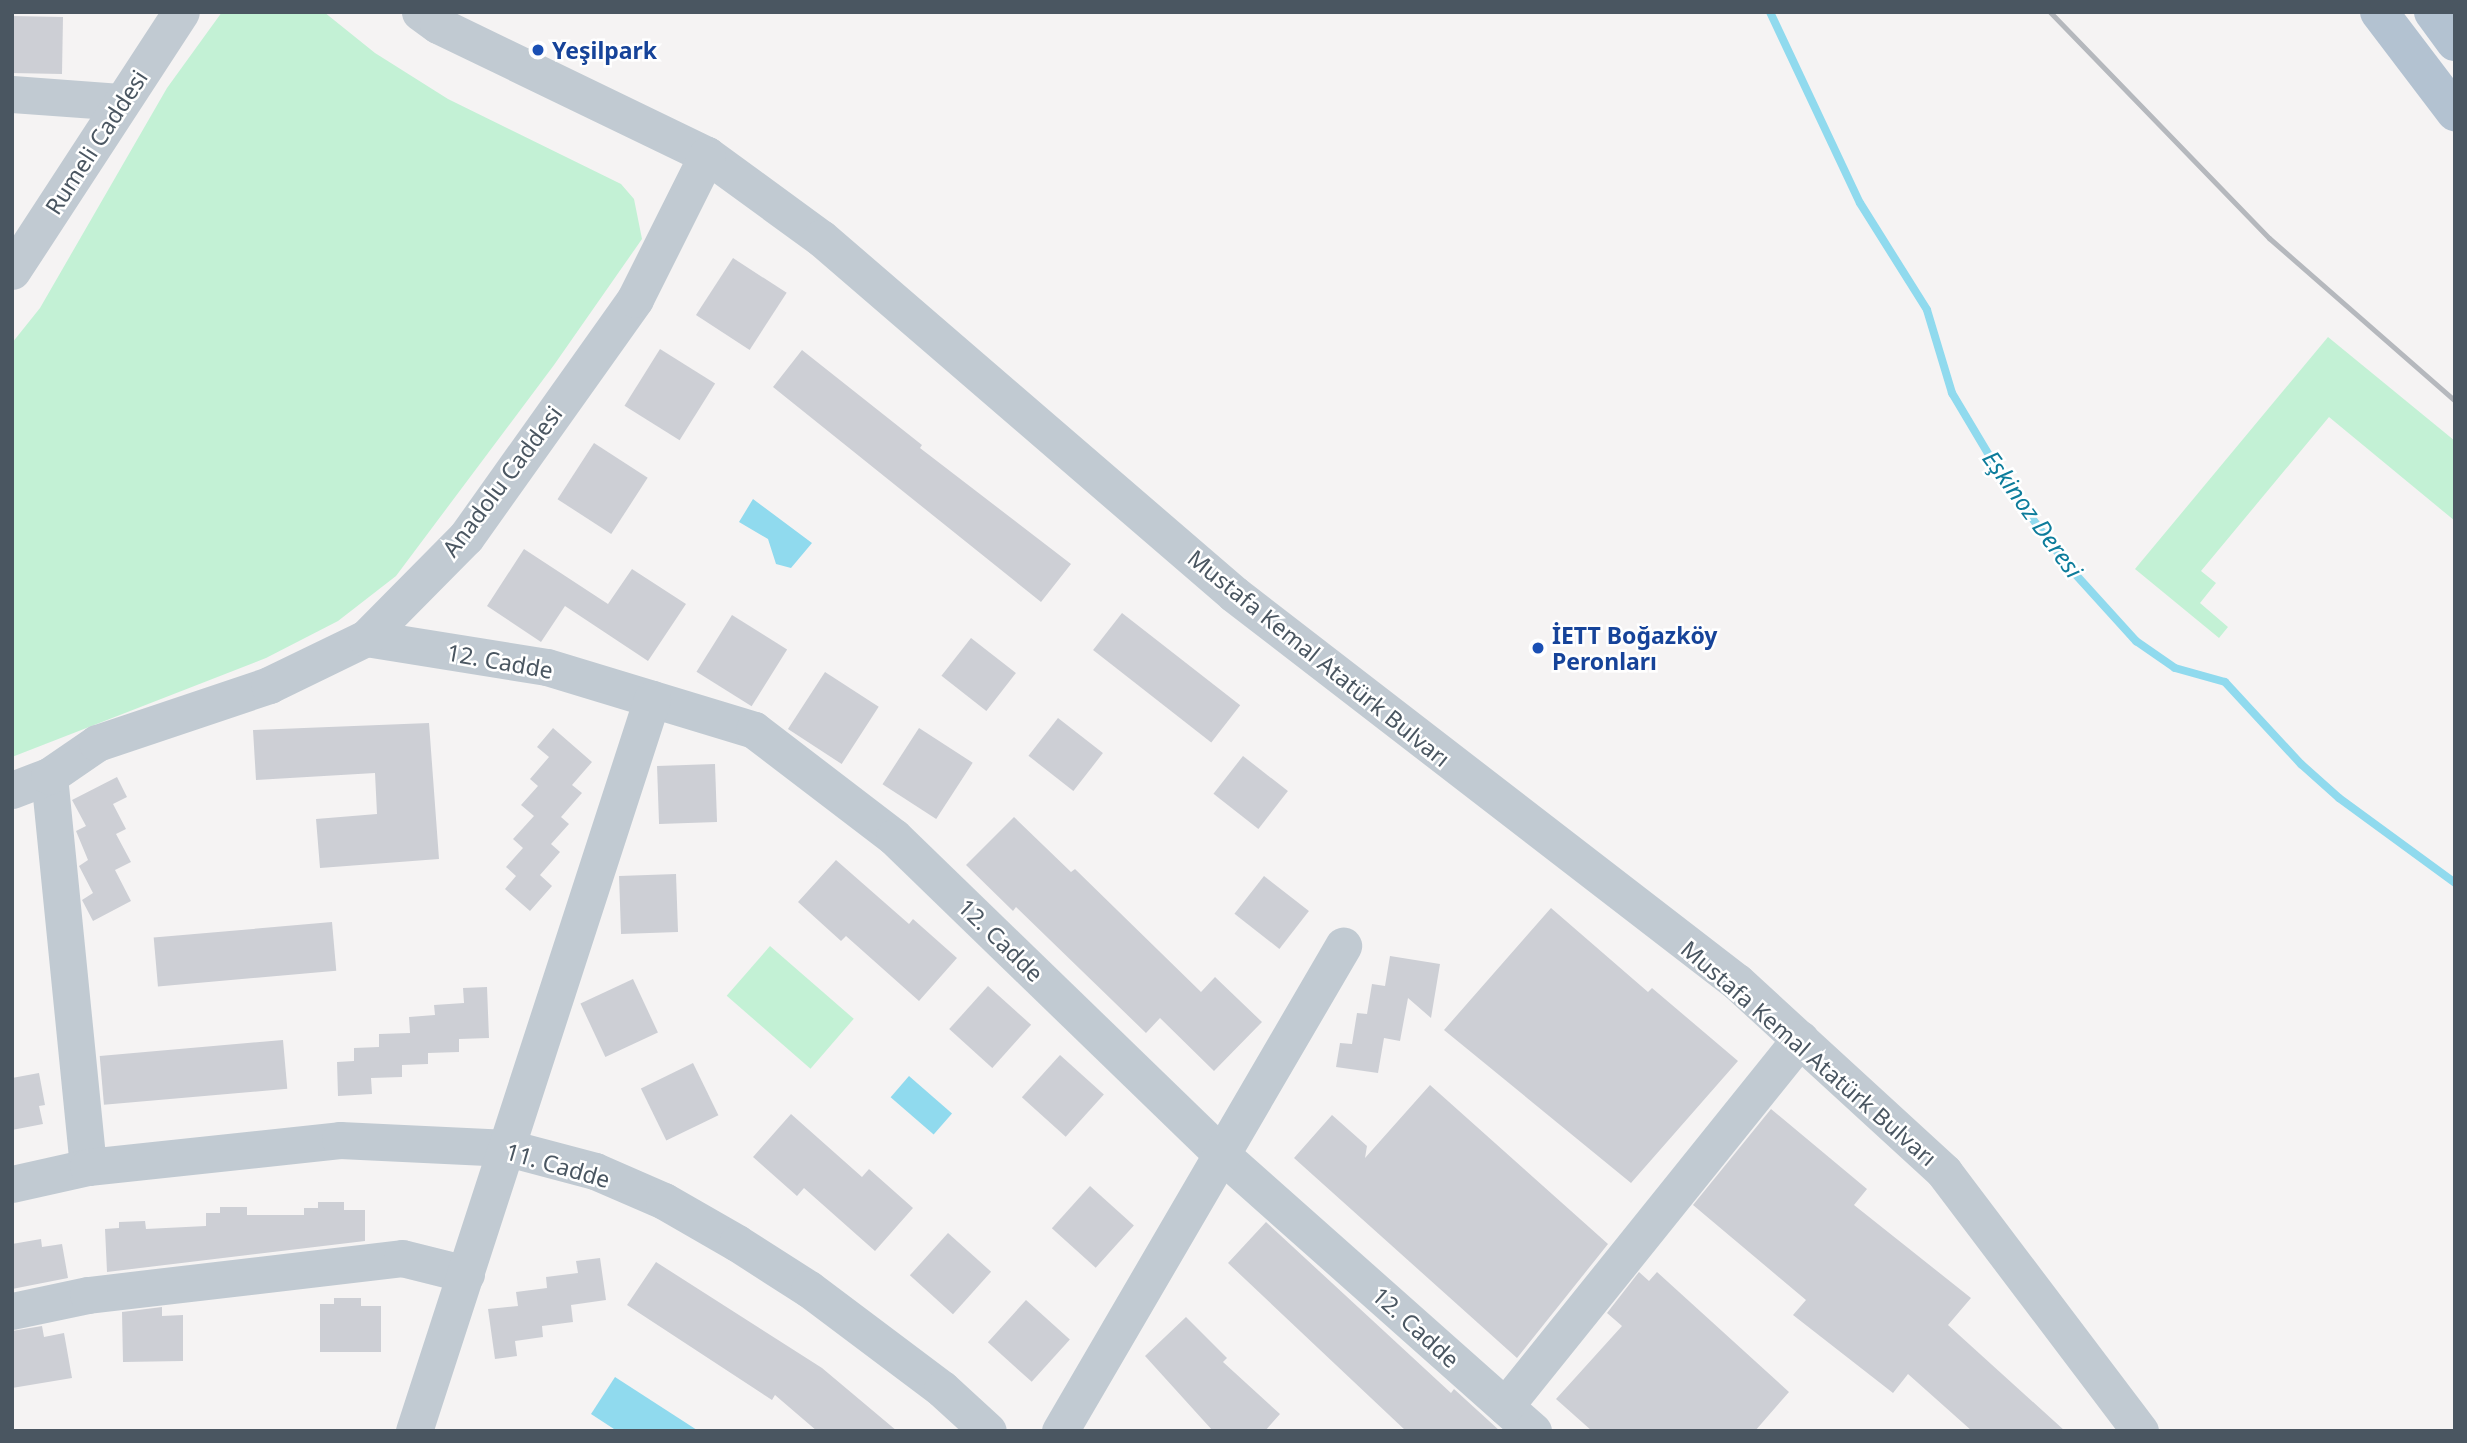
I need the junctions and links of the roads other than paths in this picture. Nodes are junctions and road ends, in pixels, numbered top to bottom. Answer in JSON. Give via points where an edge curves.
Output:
{"nodes":[{"id":1,"x":181,"y":12,"type":"edge"},
{"id":2,"x":420,"y":12,"type":"edge"},
{"id":3,"x":2379,"y":12,"type":"edge"},
{"id":4,"x":2402,"y":12,"type":"edge"},
{"id":5,"x":2433,"y":12,"type":"edge"},
{"id":6,"x":2455,"y":43,"type":"edge"},
{"id":7,"x":2455,"y":81,"type":"edge"},
{"id":8,"x":12,"y":94,"type":"edge"},
{"id":9,"x":120,"y":102,"type":"junction"},
{"id":10,"x":2455,"y":112,"type":"edge"},
{"id":11,"x":707,"y":155,"type":"junction"},
{"id":12,"x":12,"y":271,"type":"edge"},
{"id":13,"x":366,"y":638,"type":"junction"},
{"id":14,"x":652,"y":699,"type":"junction"},
{"id":15,"x":50,"y":776,"type":"junction"},
{"id":16,"x":12,"y":790,"type":"edge"},
{"id":17,"x":1343,"y":946,"type":"dead end"},
{"id":18,"x":1800,"y":1039,"type":"junction"},
{"id":19,"x":508,"y":1148,"type":"junction"},
{"id":20,"x":1222,"y":1155,"type":"junction"},
{"id":21,"x":88,"y":1167,"type":"junction"},
{"id":22,"x":12,"y":1185,"type":"edge"},
{"id":23,"x":466,"y":1274,"type":"junction"},
{"id":24,"x":12,"y":1311,"type":"edge"},
{"id":25,"x":1505,"y":1406,"type":"junction"},
{"id":26,"x":2126,"y":1427,"type":"edge"},
{"id":27,"x":414,"y":1431,"type":"edge"},
{"id":28,"x":988,"y":1431,"type":"edge"},
{"id":29,"x":1060,"y":1431,"type":"edge"},
{"id":30,"x":1533,"y":1431,"type":"edge"}],
"edges":[{"from":1,"to":9,"type":"street","name":"Rumeli Caddesi"},
{"from":2,"to":11,"type":"street","name":"Mustafa Kemal Atatürk Bulvarı","via":[[438,26]]},
{"from":3,"to":10,"type":"main road"},
{"from":4,"to":7,"type":"main road"},
{"from":5,"to":6,"type":"main road"},
{"from":8,"to":9,"type":"street"},
{"from":9,"to":12,"type":"street","name":"Rumeli Caddesi"},
{"from":11,"to":13,"type":"street","name":"Anadolu Caddesi","via":[[635,299],[466,537]]},
{"from":11,"to":18,"type":"street","name":"Mustafa Kemal Atatürk Bulvarı","via":[[821,238],[1234,594],[1737,982]]},
{"from":13,"to":14,"type":"street","name":"12. Cadde","via":[[547,667]]},
{"from":13,"to":15,"type":"street","name":"Anadolu Caddesi","via":[[269,685],[97,743]]},
{"from":14,"to":19,"type":"street"},
{"from":14,"to":20,"type":"street","name":"12. Cadde","via":[[754,730],[894,837]]},
{"from":15,"to":16,"type":"street","name":"Anadolu Caddesi"},
{"from":15,"to":21,"type":"street"},
{"from":17,"to":20,"type":"street"},
{"from":18,"to":25,"type":"street"},
{"from":18,"to":26,"type":"street","name":"Mustafa Kemal Atatürk Bulvarı","via":[[1944,1172]]},
{"from":19,"to":21,"type":"street","name":"11. Cadde","via":[[340,1140]]},
{"from":19,"to":23,"type":"street"},
{"from":19,"to":28,"type":"street","name":"11. Cadde","via":[[595,1171],[664,1200],[737,1243],[809,1289],[942,1389]]},
{"from":20,"to":25,"type":"street","name":"12. Cadde"},
{"from":20,"to":29,"type":"street"},
{"from":21,"to":22,"type":"street","name":"11. Cadde"},
{"from":23,"to":24,"type":"street","via":[[402,1258],[88,1295]]},
{"from":23,"to":27,"type":"street"},
{"from":25,"to":30,"type":"street","name":"12. Cadde"}]}
